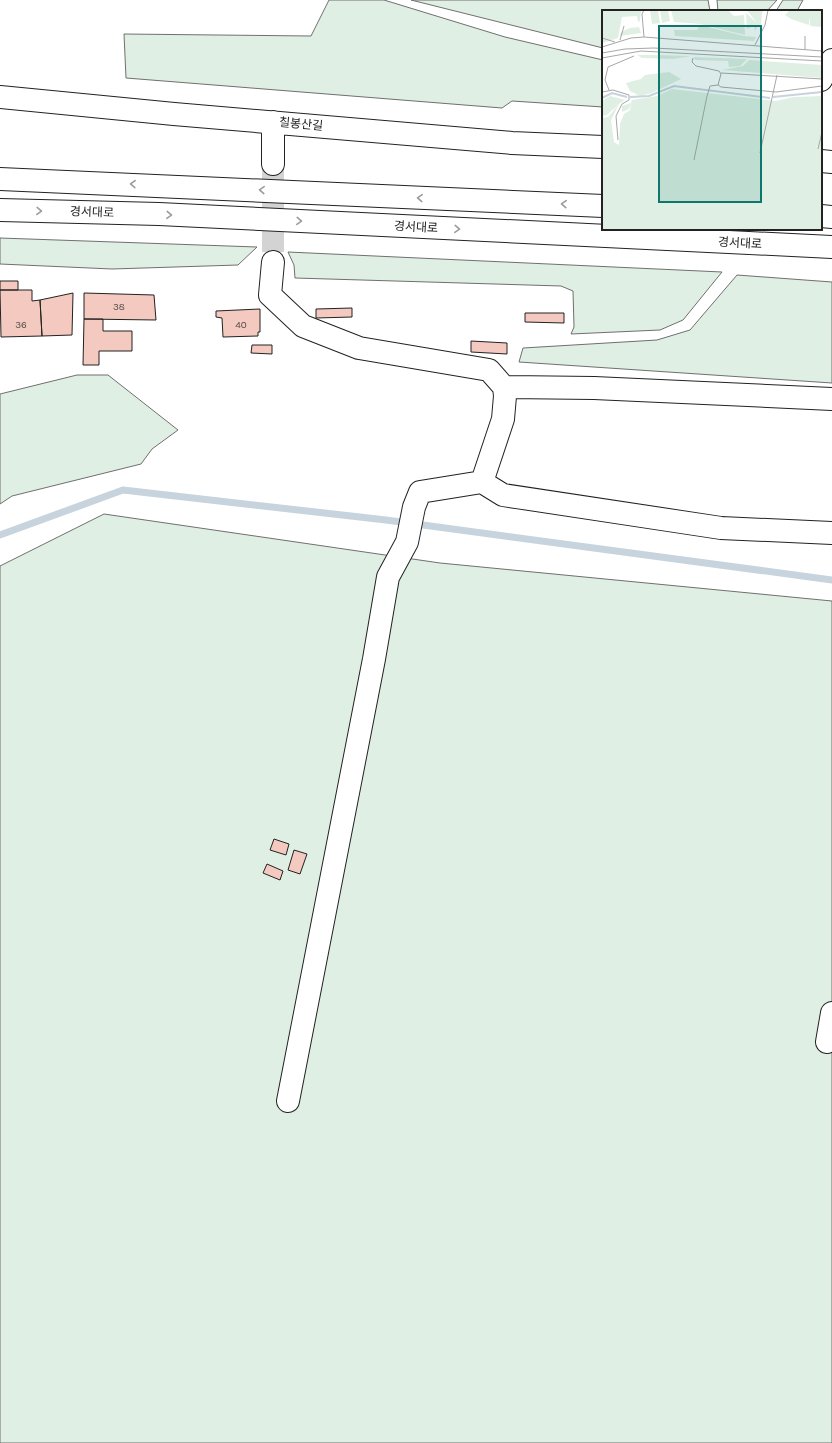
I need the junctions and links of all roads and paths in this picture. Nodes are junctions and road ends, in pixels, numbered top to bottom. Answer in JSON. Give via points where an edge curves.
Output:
{"nodes":[{"id":1,"x":832,"y":60,"type":"edge"},
{"id":2,"x":822,"y":78,"type":"edge"},
{"id":3,"x":0,"y":97,"type":"edge"},
{"id":4,"x":272,"y":122,"type":"junction"},
{"id":5,"x":602,"y":147,"type":"edge"},
{"id":6,"x":822,"y":161,"type":"edge"},
{"id":7,"x":832,"y":162,"type":"edge"},
{"id":8,"x":273,"y":164,"type":"tunnel mouth"},
{"id":9,"x":0,"y":179,"type":"edge"},
{"id":10,"x":602,"y":206,"type":"edge"},
{"id":11,"x":0,"y":210,"type":"edge"},
{"id":12,"x":822,"y":216,"type":"edge"},
{"id":13,"x":832,"y":217,"type":"edge"},
{"id":14,"x":832,"y":247,"type":"edge"},
{"id":15,"x":273,"y":262,"type":"tunnel mouth"},
{"id":16,"x":504,"y":387,"type":"junction"},
{"id":17,"x":832,"y":399,"type":"edge"},
{"id":18,"x":482,"y":482,"type":"junction"},
{"id":19,"x":832,"y":533,"type":"edge"},
{"id":20,"x":832,"y":1013,"type":"edge"},
{"id":21,"x":827,"y":1042,"type":"dead end"},
{"id":22,"x":288,"y":1101,"type":"dead end"}],
"edges":[{"from":1,"to":2,"type":"street"},
{"from":3,"to":4,"type":"street","name":"칠봉산길"},
{"from":4,"to":5,"type":"street","name":"칠봉산길"},
{"from":4,"to":8,"type":"street"},
{"from":6,"to":7,"type":"street"},
{"from":10,"to":9,"type":"street","one_way":true},
{"from":11,"to":14,"type":"street","name":"경서대로","one_way":true,"via":[[175,215]]},
{"from":12,"to":13,"type":"street"},
{"from":15,"to":16,"type":"street","via":[[270,296],[303,326],[359,348],[489,370]]},
{"from":16,"to":17,"type":"street","via":[[594,388]]},
{"from":16,"to":18,"type":"street","via":[[503,419]]},
{"from":18,"to":19,"type":"street","via":[[503,495],[721,528]]},
{"from":18,"to":22,"type":"street","via":[[420,492],[414,507],[407,542],[388,576]]},
{"from":20,"to":21,"type":"street"}]}
